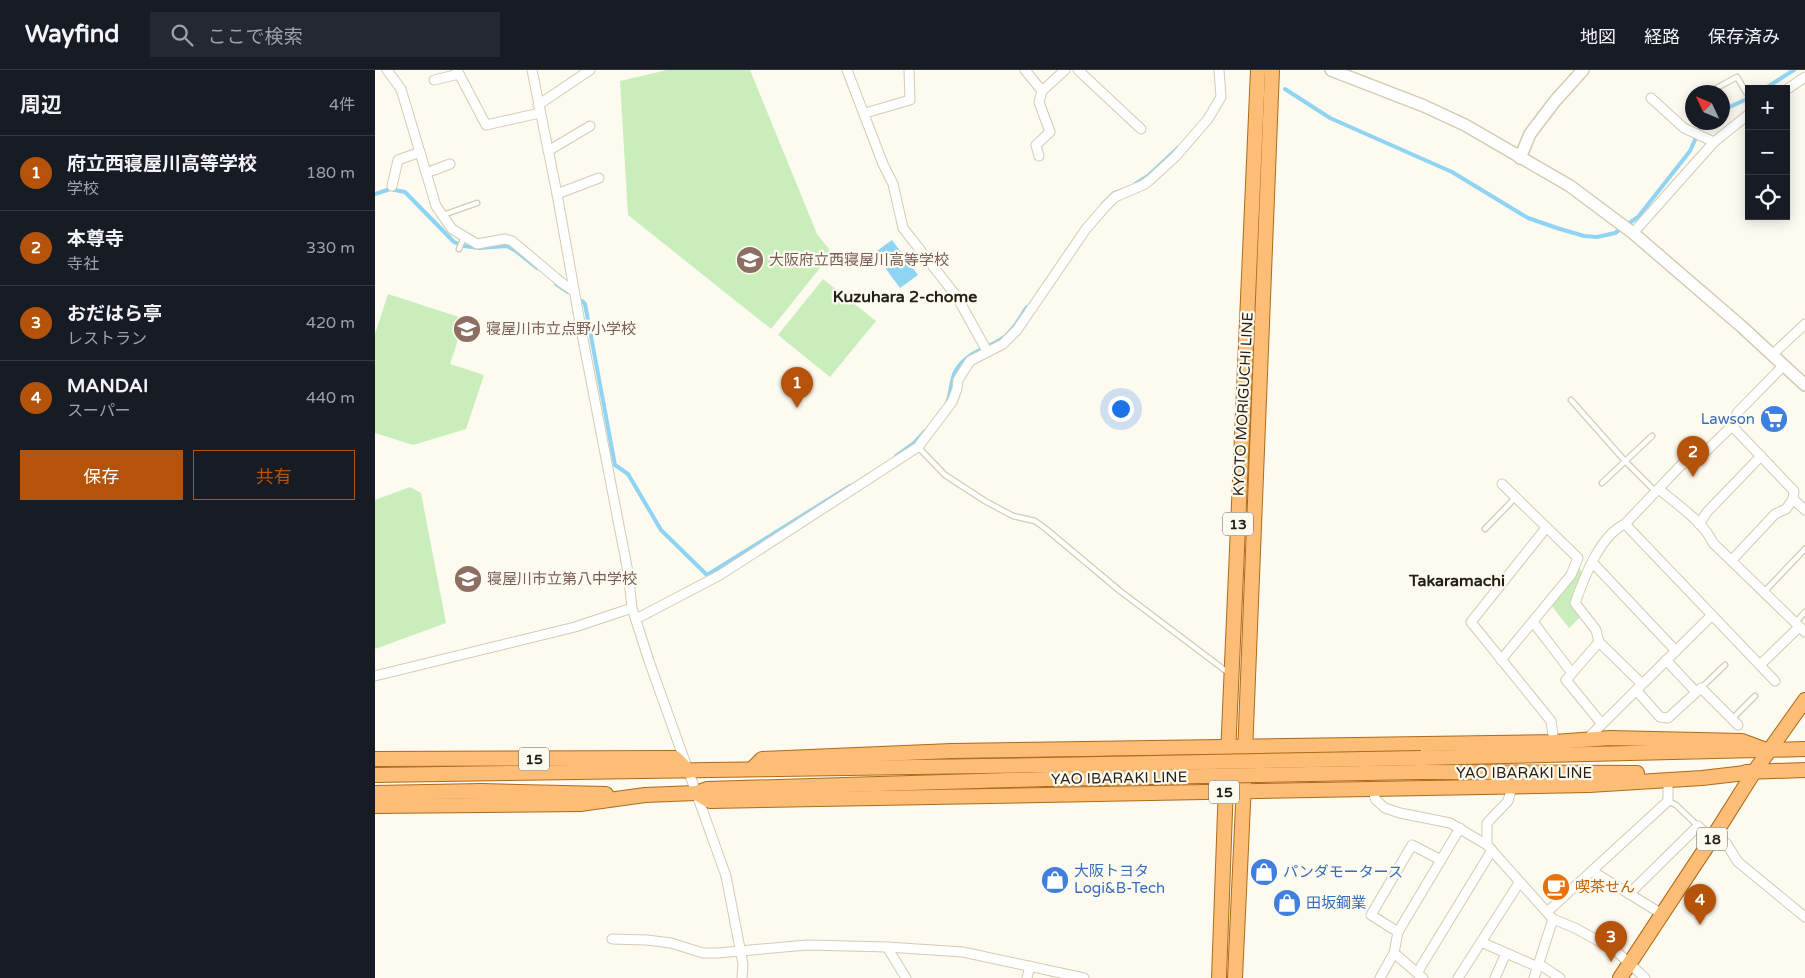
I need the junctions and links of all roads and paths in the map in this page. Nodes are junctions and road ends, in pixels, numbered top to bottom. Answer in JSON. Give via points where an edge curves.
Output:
{"nodes":[{"id":1,"x":387,"y":70,"type":"edge"},
{"id":2,"x":532,"y":70,"type":"edge"},
{"id":3,"x":590,"y":70,"type":"edge"},
{"id":4,"x":847,"y":70,"type":"edge"},
{"id":5,"x":909,"y":70,"type":"edge"},
{"id":6,"x":1025,"y":70,"type":"edge"},
{"id":7,"x":1065,"y":70,"type":"edge"},
{"id":8,"x":1078,"y":70,"type":"edge"},
{"id":9,"x":1219,"y":70,"type":"edge"},
{"id":10,"x":1272,"y":70,"type":"edge"},
{"id":11,"x":1331,"y":70,"type":"edge"},
{"id":12,"x":1583,"y":70,"type":"edge"},
{"id":13,"x":458,"y":72,"type":"edge"},
{"id":14,"x":1254,"y":72,"type":"edge"},
{"id":15,"x":575,"y":75,"type":"edge"},
{"id":16,"x":1805,"y":77,"type":"edge"},
{"id":17,"x":434,"y":80,"type":"dead end"},
{"id":18,"x":1722,"y":85,"type":"edge"},
{"id":19,"x":1790,"y":87,"type":"edge"},
{"id":20,"x":1042,"y":91,"type":"junction"},
{"id":21,"x":1745,"y":91,"type":"edge"},
{"id":22,"x":1651,"y":98,"type":"dead end"},
{"id":23,"x":539,"y":109,"type":"junction"},
{"id":24,"x":865,"y":113,"type":"junction"},
{"id":25,"x":1745,"y":117,"type":"edge"},
{"id":26,"x":590,"y":126,"type":"dead end"},
{"id":27,"x":1141,"y":129,"type":"dead end"},
{"id":28,"x":1714,"y":142,"type":"junction"},
{"id":29,"x":547,"y":151,"type":"junction"},
{"id":30,"x":420,"y":152,"type":"junction"},
{"id":31,"x":1039,"y":156,"type":"dead end"},
{"id":32,"x":1520,"y":158,"type":"junction"},
{"id":33,"x":450,"y":164,"type":"dead end"},
{"id":34,"x":426,"y":172,"type":"junction"},
{"id":35,"x":599,"y":178,"type":"dead end"},
{"id":36,"x":392,"y":186,"type":"dead end"},
{"id":37,"x":557,"y":194,"type":"junction"},
{"id":38,"x":477,"y":203,"type":"dead end"},
{"id":39,"x":442,"y":215,"type":"junction"},
{"id":40,"x":1627,"y":228,"type":"junction"},
{"id":41,"x":464,"y":238,"type":"junction"},
{"id":42,"x":459,"y":249,"type":"dead end"},
{"id":43,"x":574,"y":291,"type":"junction"},
{"id":44,"x":1805,"y":324,"type":"edge"},
{"id":45,"x":985,"y":348,"type":"junction"},
{"id":46,"x":1773,"y":354,"type":"junction"},
{"id":47,"x":1784,"y":365,"type":"junction"},
{"id":48,"x":1805,"y":385,"type":"edge"},
{"id":49,"x":1571,"y":400,"type":"dead end"},
{"id":50,"x":1732,"y":426,"type":"junction"},
{"id":51,"x":1652,"y":436,"type":"dead end"},
{"id":52,"x":918,"y":447,"type":"junction"},
{"id":53,"x":1761,"y":456,"type":"junction"},
{"id":54,"x":1625,"y":461,"type":"junction"},
{"id":55,"x":1602,"y":483,"type":"dead end"},
{"id":56,"x":1502,"y":484,"type":"dead end"},
{"id":57,"x":1657,"y":490,"type":"junction"},
{"id":58,"x":1515,"y":498,"type":"junction"},
{"id":59,"x":1793,"y":499,"type":"junction"},
{"id":60,"x":1805,"y":510,"type":"edge"},
{"id":61,"x":1625,"y":524,"type":"junction"},
{"id":62,"x":1699,"y":524,"type":"junction"},
{"id":63,"x":1546,"y":528,"type":"junction"},
{"id":64,"x":1485,"y":529,"type":"dead end"},
{"id":65,"x":1805,"y":549,"type":"edge"},
{"id":66,"x":1578,"y":558,"type":"junction"},
{"id":67,"x":1731,"y":560,"type":"junction"},
{"id":68,"x":1591,"y":566,"type":"junction"},
{"id":69,"x":1764,"y":592,"type":"junction"},
{"id":70,"x":632,"y":608,"type":"junction"},
{"id":71,"x":1805,"y":612,"type":"edge"},
{"id":72,"x":1712,"y":616,"type":"junction"},
{"id":73,"x":636,"y":619,"type":"junction"},
{"id":74,"x":1533,"y":622,"type":"junction"},
{"id":75,"x":1800,"y":627,"type":"edge"},
{"id":76,"x":1599,"y":642,"type":"junction"},
{"id":77,"x":1676,"y":651,"type":"junction"},
{"id":78,"x":1501,"y":660,"type":"junction"},
{"id":79,"x":1666,"y":660,"type":"junction"},
{"id":80,"x":1725,"y":665,"type":"dead end"},
{"id":81,"x":1759,"y":665,"type":"junction"},
{"id":82,"x":1572,"y":673,"type":"junction"},
{"id":83,"x":375,"y":676,"type":"edge"},
{"id":84,"x":1232,"y":676,"type":"junction"},
{"id":85,"x":1775,"y":681,"type":"dead end"},
{"id":86,"x":1639,"y":687,"type":"junction"},
{"id":87,"x":1699,"y":690,"type":"junction"},
{"id":88,"x":1755,"y":696,"type":"dead end"},
{"id":89,"x":1805,"y":700,"type":"edge"},
{"id":90,"x":1735,"y":722,"type":"joint"},
{"id":91,"x":1602,"y":724,"type":"junction"},
{"id":92,"x":1586,"y":740,"type":"junction"},
{"id":93,"x":1554,"y":742,"type":"junction"},
{"id":94,"x":1229,"y":746,"type":"junction"},
{"id":95,"x":1245,"y":746,"type":"junction"},
{"id":96,"x":1805,"y":749,"type":"edge"},
{"id":97,"x":1769,"y":751,"type":"junction"},
{"id":98,"x":375,"y":759,"type":"edge"},
{"id":99,"x":1421,"y":765,"type":"junction"},
{"id":100,"x":753,"y":768,"type":"junction"},
{"id":101,"x":1805,"y":770,"type":"edge"},
{"id":102,"x":688,"y":771,"type":"junction"},
{"id":103,"x":1753,"y":772,"type":"junction"},
{"id":104,"x":375,"y":775,"type":"edge"},
{"id":105,"x":1667,"y":780,"type":"junction"},
{"id":106,"x":1512,"y":786,"type":"junction"},
{"id":107,"x":1372,"y":788,"type":"junction"},
{"id":108,"x":1244,"y":791,"type":"junction"},
{"id":109,"x":375,"y":792,"type":"edge"},
{"id":110,"x":1225,"y":792,"type":"junction"},
{"id":111,"x":696,"y":793,"type":"junction"},
{"id":112,"x":645,"y":795,"type":"junction"},
{"id":113,"x":1669,"y":801,"type":"junction"},
{"id":114,"x":375,"y":806,"type":"edge"},
{"id":115,"x":1698,"y":826,"type":"junction"},
{"id":116,"x":1460,"y":828,"type":"junction"},
{"id":117,"x":1714,"y":836,"type":"junction"},
{"id":118,"x":1490,"y":848,"type":"junction"},
{"id":119,"x":1441,"y":860,"type":"junction"},
{"id":120,"x":1592,"y":871,"type":"junction"},
{"id":121,"x":1519,"y":883,"type":"junction"},
{"id":122,"x":1629,"y":894,"type":"junction"},
{"id":123,"x":1662,"y":914,"type":"junction"},
{"id":124,"x":1550,"y":916,"type":"junction"},
{"id":125,"x":1805,"y":917,"type":"edge"},
{"id":126,"x":1398,"y":932,"type":"junction"},
{"id":127,"x":612,"y":939,"type":"dead end"},
{"id":128,"x":1481,"y":942,"type":"junction"},
{"id":129,"x":887,"y":947,"type":"junction"},
{"id":130,"x":740,"y":950,"type":"junction"},
{"id":131,"x":1394,"y":953,"type":"junction"},
{"id":132,"x":1505,"y":953,"type":"junction"},
{"id":133,"x":1630,"y":964,"type":"junction"},
{"id":134,"x":1030,"y":966,"type":"junction"},
{"id":135,"x":1539,"y":966,"type":"junction"},
{"id":136,"x":1421,"y":976,"type":"edge"},
{"id":137,"x":742,"y":978,"type":"edge"},
{"id":138,"x":906,"y":978,"type":"edge"},
{"id":139,"x":1027,"y":978,"type":"edge"},
{"id":140,"x":1084,"y":978,"type":"edge"},
{"id":141,"x":1219,"y":978,"type":"edge"},
{"id":142,"x":1235,"y":978,"type":"edge"},
{"id":143,"x":1380,"y":978,"type":"edge"},
{"id":144,"x":1458,"y":978,"type":"edge"},
{"id":145,"x":1495,"y":978,"type":"edge"},
{"id":146,"x":1534,"y":978,"type":"edge"},
{"id":147,"x":1560,"y":978,"type":"edge"},
{"id":148,"x":1620,"y":978,"type":"edge"},
{"id":149,"x":1645,"y":978,"type":"edge"}],
"edges":[{"from":1,"to":30,"type":"street","via":[[401,89]]},
{"from":2,"to":23,"type":"street"},
{"from":3,"to":15,"type":"street"},
{"from":4,"to":24,"type":"street"},
{"from":5,"to":24,"type":"street","via":[[910,100]]},
{"from":6,"to":20,"type":"street"},
{"from":7,"to":20,"type":"street"},
{"from":8,"to":27,"type":"street"},
{"from":9,"to":45,"type":"street","via":[[1221,97],[1199,130],[1150,180],[1115,197],[1105,207],[1086,229],[1017,330],[1007,341]]},
{"from":10,"to":95,"type":"main road","name":"KYOTO MORIGUCHI LINE","number":"13"},
{"from":11,"to":32,"type":"street","via":[[1465,125]]},
{"from":12,"to":32,"type":"street","via":[[1530,134]]},
{"from":13,"to":17,"type":"street"},
{"from":13,"to":23,"type":"street","via":[[486,125]]},
{"from":14,"to":84,"type":"main road","name":"KYOTO MORIGUCHI LINE","number":"13"},
{"from":15,"to":23,"type":"street"},
{"from":16,"to":19,"type":"street"},
{"from":18,"to":21,"type":"lane","via":[[1737,77]]},
{"from":20,"to":31,"type":"street","via":[[1039,102],[1050,132],[1036,145]]},
{"from":22,"to":28,"type":"street","via":[[1684,128]]},
{"from":23,"to":29,"type":"street"},
{"from":24,"to":45,"type":"street","via":[[893,184],[903,228],[957,297]]},
{"from":25,"to":28,"type":"street"},
{"from":26,"to":29,"type":"street"},
{"from":28,"to":40,"type":"street"},
{"from":29,"to":37,"type":"street"},
{"from":30,"to":34,"type":"street"},
{"from":30,"to":36,"type":"street","via":[[398,160]]},
{"from":32,"to":40,"type":"street","via":[[1570,186]]},
{"from":33,"to":34,"type":"street"},
{"from":34,"to":39,"type":"street"},
{"from":35,"to":37,"type":"street"},
{"from":37,"to":43,"type":"street"},
{"from":38,"to":39,"type":"lane"},
{"from":39,"to":41,"type":"street"},
{"from":40,"to":46,"type":"street"},
{"from":41,"to":42,"type":"lane"},
{"from":41,"to":43,"type":"street","via":[[477,244],[505,238],[512,241]]},
{"from":43,"to":70,"type":"street"},
{"from":44,"to":46,"type":"street"},
{"from":45,"to":52,"type":"street","via":[[962,370],[952,402]]},
{"from":46,"to":47,"type":"street"},
{"from":47,"to":48,"type":"street"},
{"from":47,"to":50,"type":"street","via":[[1737,413]]},
{"from":49,"to":54,"type":"lane"},
{"from":50,"to":53,"type":"street"},
{"from":50,"to":57,"type":"street","via":[[1699,458],[1682,464]]},
{"from":51,"to":54,"type":"lane"},
{"from":52,"to":73,"type":"street","via":[[720,576]]},
{"from":52,"to":84,"type":"lane","via":[[945,475],[985,501],[1013,516],[1035,521],[1046,529],[1120,592]]},
{"from":53,"to":59,"type":"street","via":[[1794,491]]},
{"from":53,"to":62,"type":"street"},
{"from":54,"to":55,"type":"lane"},
{"from":54,"to":57,"type":"lane"},
{"from":56,"to":58,"type":"street"},
{"from":57,"to":61,"type":"street"},
{"from":57,"to":62,"type":"street"},
{"from":58,"to":63,"type":"street"},
{"from":58,"to":64,"type":"lane"},
{"from":59,"to":60,"type":"street"},
{"from":59,"to":67,"type":"street"},
{"from":61,"to":68,"type":"street","via":[[1615,528]]},
{"from":61,"to":72,"type":"street"},
{"from":62,"to":67,"type":"street","via":[[1713,544]]},
{"from":63,"to":66,"type":"street"},
{"from":63,"to":78,"type":"street","via":[[1471,622]]},
{"from":65,"to":69,"type":"lane"},
{"from":66,"to":68,"type":"street"},
{"from":66,"to":74,"type":"street","via":[[1571,575]]},
{"from":67,"to":69,"type":"street"},
{"from":68,"to":76,"type":"street","via":[[1575,602],[1595,630]]},
{"from":68,"to":77,"type":"street"},
{"from":69,"to":75,"type":"street"},
{"from":70,"to":73,"type":"street"},
{"from":70,"to":83,"type":"street","via":[[575,627]]},
{"from":71,"to":75,"type":"lane"},
{"from":72,"to":77,"type":"street"},
{"from":72,"to":81,"type":"street"},
{"from":73,"to":102,"type":"street"},
{"from":74,"to":78,"type":"street"},
{"from":74,"to":82,"type":"street"},
{"from":75,"to":81,"type":"street"},
{"from":76,"to":82,"type":"street"},
{"from":76,"to":86,"type":"street"},
{"from":77,"to":79,"type":"street"},
{"from":78,"to":93,"type":"street","via":[[1551,722]]},
{"from":79,"to":86,"type":"street"},
{"from":79,"to":87,"type":"street"},
{"from":80,"to":87,"type":"lane"},
{"from":81,"to":85,"type":"street"},
{"from":82,"to":91,"type":"street","via":[[1566,680]]},
{"from":84,"to":94,"type":"main road","name":"KYOTO MORIGUCHI LINE","number":"13"},
{"from":86,"to":87,"type":"street","via":[[1660,718],[1668,718]]},
{"from":86,"to":91,"type":"street"},
{"from":87,"to":90,"type":"street"},
{"from":88,"to":90,"type":"lane"},
{"from":89,"to":97,"type":"main road","number":"18"},
{"from":91,"to":92,"type":"street"},
{"from":92,"to":93,"type":"main road","number":"15"},
{"from":92,"to":97,"type":"main road","number":"15","via":[[1742,741]]},
{"from":93,"to":95,"type":"main road","number":"15"},
{"from":94,"to":95,"type":"main road","number":"15"},
{"from":94,"to":100,"type":"main road","number":"15","via":[[836,755],[762,759]]},
{"from":94,"to":110,"type":"main road","name":"KYOTO MORIGUCHI LINE","number":"13"},
{"from":95,"to":108,"type":"main road","name":"KYOTO MORIGUCHI LINE","number":"13"},
{"from":96,"to":97,"type":"main road","name":"YAO IBARAKI LINE","number":"15"},
{"from":97,"to":99,"type":"main road","name":"YAO IBARAKI LINE","number":"15"},
{"from":97,"to":103,"type":"main road","number":"18"},
{"from":98,"to":102,"type":"main road","number":"15","via":[[675,758]]},
{"from":99,"to":100,"type":"main road","name":"YAO IBARAKI LINE","number":"15","bridge":true},
{"from":99,"to":103,"type":"main road","name":"YAO IBARAKI LINE","number":"15","via":[[1635,773]]},
{"from":99,"to":111,"type":"main road","name":"YAO IBARAKI LINE","number":"15","bridge":true,"via":[[707,790]]},
{"from":100,"to":102,"type":"main road","name":"YAO IBARAKI LINE","number":"15"},
{"from":101,"to":103,"type":"main road","name":"YAO IBARAKI LINE","number":"15"},
{"from":102,"to":104,"type":"main road","number":"15"},
{"from":102,"to":111,"type":"street"},
{"from":103,"to":105,"type":"main road","number":"15"},
{"from":103,"to":117,"type":"main road","number":"18"},
{"from":105,"to":106,"type":"main road","number":"15"},
{"from":105,"to":113,"type":"street"},
{"from":106,"to":107,"type":"main road","number":"15"},
{"from":106,"to":118,"type":"street","via":[[1508,801],[1487,823]]},
{"from":107,"to":108,"type":"main road","number":"15"},
{"from":107,"to":116,"type":"street","via":[[1376,800],[1385,808]]},
{"from":108,"to":110,"type":"main road","number":"15"},
{"from":108,"to":142,"type":"main road","name":"KYOTO MORIGUCHI LINE","number":"13"},
{"from":109,"to":112,"type":"main road","number":"15"},
{"from":110,"to":111,"type":"main road","number":"15","via":[[710,801]]},
{"from":110,"to":141,"type":"main road","name":"KYOTO MORIGUCHI LINE","number":"13"},
{"from":111,"to":112,"type":"main road","name":"YAO IBARAKI LINE","number":"15"},
{"from":111,"to":130,"type":"street","via":[[726,876]]},
{"from":112,"to":114,"type":"main road","number":"15","via":[[580,804]]},
{"from":113,"to":115,"type":"lane"},
{"from":113,"to":120,"type":"street"},
{"from":115,"to":117,"type":"street"},
{"from":115,"to":122,"type":"street"},
{"from":116,"to":118,"type":"street"},
{"from":116,"to":119,"type":"street"},
{"from":117,"to":123,"type":"main road","number":"18"},
{"from":117,"to":125,"type":"street","via":[[1726,843],[1739,862]]},
{"from":118,"to":121,"type":"street"},
{"from":118,"to":136,"type":"street"},
{"from":119,"to":126,"type":"street"},
{"from":119,"to":126,"type":"street","via":[[1412,845],[1371,915]]},
{"from":120,"to":122,"type":"street"},
{"from":120,"to":124,"type":"street"},
{"from":121,"to":124,"type":"street"},
{"from":121,"to":128,"type":"street"},
{"from":122,"to":123,"type":"street"},
{"from":123,"to":133,"type":"main road","number":"18"},
{"from":124,"to":133,"type":"street","via":[[1615,950]]},
{"from":124,"to":135,"type":"street"},
{"from":126,"to":131,"type":"street"},
{"from":127,"to":130,"type":"street","via":[[647,940],[703,953]]},
{"from":128,"to":132,"type":"street"},
{"from":128,"to":144,"type":"street"},
{"from":129,"to":130,"type":"street","via":[[807,945]]},
{"from":129,"to":134,"type":"street","via":[[963,952]]},
{"from":129,"to":138,"type":"street"},
{"from":130,"to":137,"type":"street"},
{"from":131,"to":136,"type":"street"},
{"from":131,"to":143,"type":"street"},
{"from":132,"to":135,"type":"street"},
{"from":132,"to":145,"type":"street"},
{"from":133,"to":148,"type":"main road","number":"18"},
{"from":133,"to":149,"type":"street"},
{"from":134,"to":139,"type":"street"},
{"from":134,"to":140,"type":"street"},
{"from":135,"to":146,"type":"street"},
{"from":135,"to":147,"type":"street"}]}
